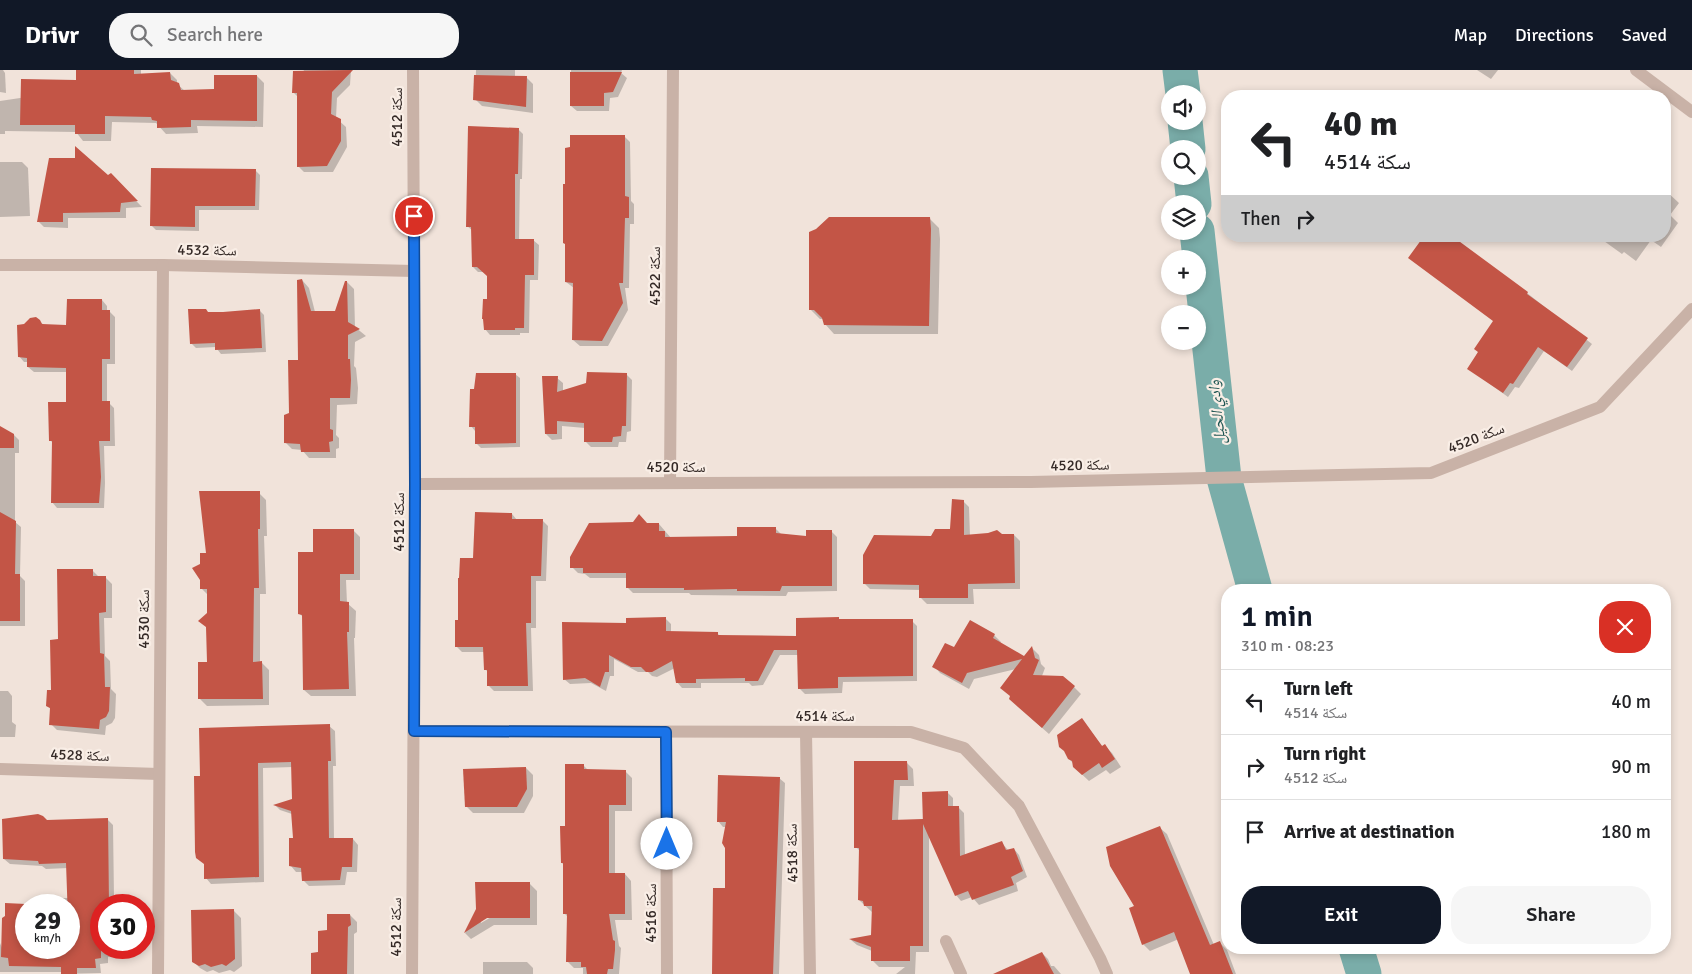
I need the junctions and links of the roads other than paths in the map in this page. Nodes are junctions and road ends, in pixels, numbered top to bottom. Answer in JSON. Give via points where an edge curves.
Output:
{"nodes":[{"id":1,"x":413,"y":70,"type":"edge"},
{"id":2,"x":673,"y":70,"type":"edge"},
{"id":3,"x":1636,"y":70,"type":"edge"},
{"id":4,"x":1663,"y":90,"type":"edge"},
{"id":5,"x":1671,"y":96,"type":"edge"},
{"id":6,"x":1692,"y":112,"type":"edge"},
{"id":7,"x":0,"y":265,"type":"edge"},
{"id":8,"x":163,"y":265,"type":"junction"},
{"id":9,"x":414,"y":271,"type":"junction"},
{"id":10,"x":1692,"y":309,"type":"edge"},
{"id":11,"x":670,"y":483,"type":"junction"},
{"id":12,"x":415,"y":484,"type":"junction"},
{"id":13,"x":414,"y":731,"type":"junction"},
{"id":14,"x":666,"y":732,"type":"junction"},
{"id":15,"x":806,"y":732,"type":"junction"},
{"id":16,"x":0,"y":769,"type":"edge"},
{"id":17,"x":159,"y":774,"type":"junction"},
{"id":18,"x":946,"y":941,"type":"dead end"},
{"id":19,"x":158,"y":974,"type":"edge"},
{"id":20,"x":412,"y":974,"type":"edge"},
{"id":21,"x":667,"y":974,"type":"edge"},
{"id":22,"x":810,"y":974,"type":"edge"},
{"id":23,"x":961,"y":974,"type":"edge"},
{"id":24,"x":1107,"y":974,"type":"edge"}],
"edges":[{"from":1,"to":9,"type":"street","name":"سكة 4512"},
{"from":2,"to":11,"type":"street","name":"سكة 4522"},
{"from":3,"to":4,"type":"street"},
{"from":5,"to":6,"type":"street"},
{"from":7,"to":8,"type":"street","name":"سكة 4532"},
{"from":8,"to":9,"type":"street","name":"سكة 4532"},
{"from":8,"to":17,"type":"street","name":"سكة 4530"},
{"from":9,"to":12,"type":"street","name":"سكة 4512"},
{"from":10,"to":11,"type":"street","name":"سكة 4520","via":[[1600,407],[1431,473],[1031,482]]},
{"from":11,"to":12,"type":"street","name":"سكة 4520"},
{"from":12,"to":13,"type":"street","name":"سكة 4512"},
{"from":13,"to":14,"type":"street","name":"سكة 4514"},
{"from":13,"to":20,"type":"street","name":"سكة 4512"},
{"from":14,"to":15,"type":"street","name":"سكة 4514"},
{"from":14,"to":21,"type":"street","name":"سكة 4516"},
{"from":15,"to":22,"type":"street","name":"سكة 4518"},
{"from":15,"to":24,"type":"street","name":"سكة 4514","via":[[911,732],[964,748],[1019,806]]},
{"from":16,"to":17,"type":"street","name":"سكة 4528"},
{"from":17,"to":19,"type":"street","name":"سكة 4530"},
{"from":18,"to":23,"type":"street"}]}
